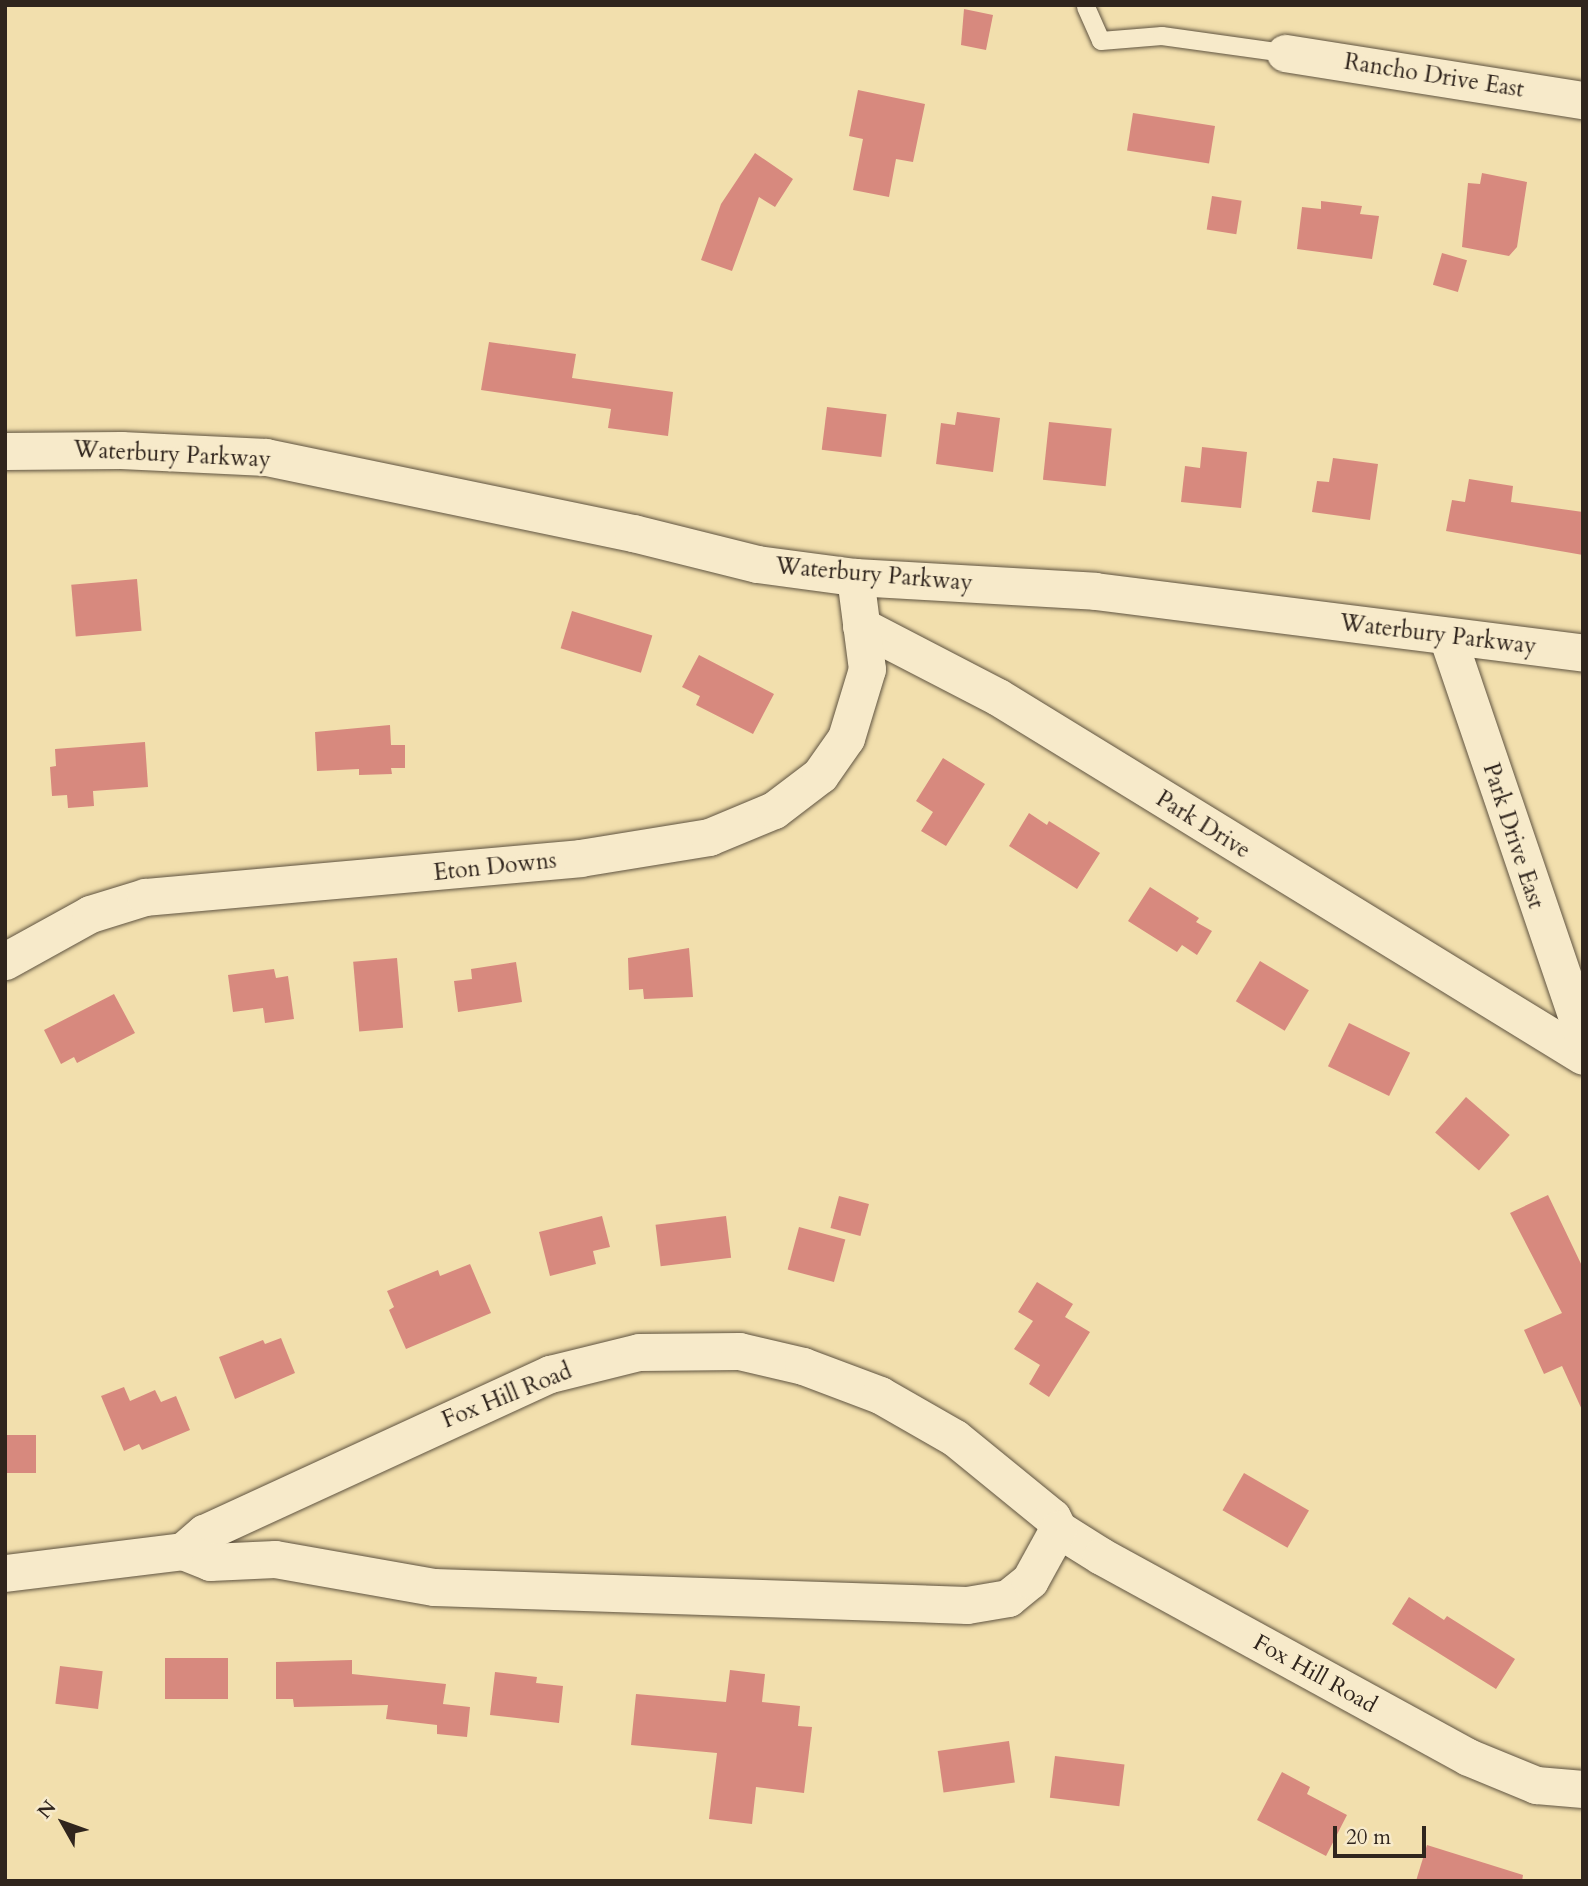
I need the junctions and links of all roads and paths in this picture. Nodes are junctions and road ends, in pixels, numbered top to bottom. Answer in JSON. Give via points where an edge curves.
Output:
{"nodes":[{"id":1,"x":1086,"y":8,"type":"dead end"},
{"id":2,"x":1285,"y":53,"type":"joint"},
{"id":3,"x":1583,"y":100,"type":"edge"},
{"id":4,"x":5,"y":451,"type":"edge"},
{"id":5,"x":855,"y":578,"type":"junction"},
{"id":6,"x":861,"y":626,"type":"junction"},
{"id":7,"x":1447,"y":636,"type":"junction"},
{"id":8,"x":1583,"y":653,"type":"edge"},
{"id":9,"x":5,"y":961,"type":"edge"},
{"id":10,"x":1583,"y":1035,"type":"edge"},
{"id":11,"x":1583,"y":1056,"type":"edge"},
{"id":12,"x":1058,"y":1529,"type":"junction"},
{"id":13,"x":183,"y":1551,"type":"junction"},
{"id":14,"x":5,"y":1573,"type":"edge"},
{"id":15,"x":1583,"y":1790,"type":"edge"}],
"edges":[{"from":1,"to":2,"type":"lane","via":[[1101,41],[1162,36]]},
{"from":2,"to":3,"type":"street","name":"Rancho Drive East"},
{"from":4,"to":5,"type":"street","name":"Waterbury Parkway","via":[[121,450],[266,457],[633,533],[757,564]]},
{"from":5,"to":6,"type":"street"},
{"from":5,"to":7,"type":"street","name":"Waterbury Parkway","via":[[1095,591]]},
{"from":6,"to":9,"type":"street","name":"Eton Downs","via":[[867,669],[846,738],[820,775],[774,810],[709,837],[580,858],[411,876],[145,897],[90,914]]},
{"from":6,"to":11,"type":"street","name":"Park Drive","via":[[998,697]]},
{"from":7,"to":8,"type":"street","name":"Waterbury Parkway"},
{"from":7,"to":10,"type":"street","name":"Park Drive East"},
{"from":12,"to":13,"type":"street","via":[[1030,1580],[1008,1598],[967,1605],[434,1587],[275,1559],[210,1562]]},
{"from":12,"to":13,"type":"street","name":"Fox Hill Road","via":[[1052,1517],[955,1438],[880,1395],[803,1366],[739,1351],[680,1349],[639,1352],[550,1374],[204,1533]]},
{"from":12,"to":15,"type":"street","name":"Fox Hill Road","via":[[1468,1757],[1536,1785]]},
{"from":13,"to":14,"type":"street"}]}
